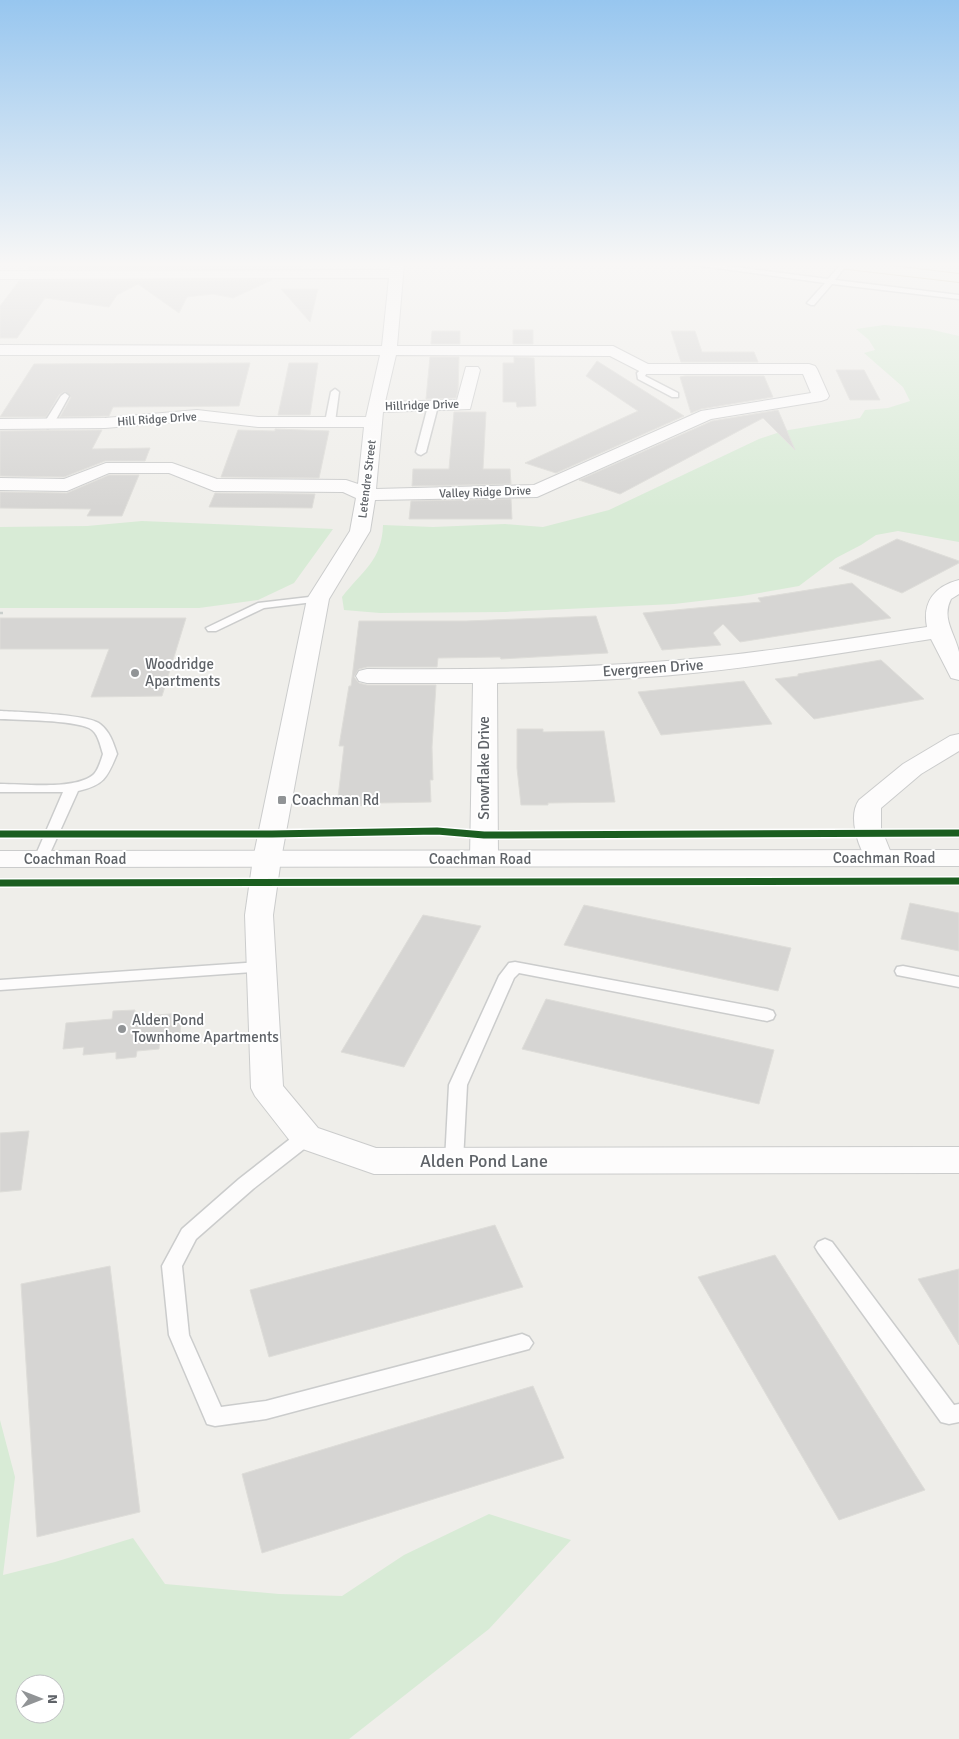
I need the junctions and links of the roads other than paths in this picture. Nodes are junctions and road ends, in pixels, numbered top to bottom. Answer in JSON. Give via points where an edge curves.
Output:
{"nodes":[{"id":1,"x":390,"y":345,"type":"edge"},
{"id":2,"x":0,"y":350,"type":"edge"},
{"id":3,"x":389,"y":351,"type":"junction"},
{"id":4,"x":645,"y":369,"type":"junction"},
{"id":5,"x":472,"y":370,"type":"dead end"},
{"id":6,"x":334,"y":392,"type":"dead end"},
{"id":7,"x":675,"y":395,"type":"dead end"},
{"id":8,"x":65,"y":396,"type":"dead end"},
{"id":9,"x":433,"y":406,"type":"junction"},
{"id":10,"x":374,"y":415,"type":"junction"},
{"id":11,"x":330,"y":422,"type":"junction"},
{"id":12,"x":0,"y":424,"type":"edge"},
{"id":13,"x":48,"y":425,"type":"junction"},
{"id":14,"x":420,"y":452,"type":"dead end"},
{"id":15,"x":0,"y":484,"type":"edge"},
{"id":16,"x":366,"y":495,"type":"junction"},
{"id":17,"x":959,"y":586,"type":"edge"},
{"id":18,"x":318,"y":599,"type":"junction"},
{"id":19,"x":212,"y":628,"type":"dead end"},
{"id":20,"x":938,"y":632,"type":"junction"},
{"id":21,"x":959,"y":673,"type":"edge"},
{"id":22,"x":367,"y":676,"type":"dead end"},
{"id":23,"x":484,"y":677,"type":"junction"},
{"id":24,"x":0,"y":715,"type":"edge"},
{"id":25,"x":959,"y":741,"type":"edge"},
{"id":26,"x":0,"y":788,"type":"edge"},
{"id":27,"x":72,"y":788,"type":"junction"},
{"id":28,"x":879,"y":858,"type":"junction"},
{"id":29,"x":959,"y":858,"type":"edge"},
{"id":30,"x":0,"y":859,"type":"edge"},
{"id":31,"x":41,"y":859,"type":"junction"},
{"id":32,"x":267,"y":859,"type":"junction"},
{"id":33,"x":484,"y":859,"type":"junction"},
{"id":34,"x":261,"y":967,"type":"junction"},
{"id":35,"x":903,"y":971,"type":"dead end"},
{"id":36,"x":959,"y":982,"type":"edge"},
{"id":37,"x":0,"y":985,"type":"edge"},
{"id":38,"x":767,"y":1015,"type":"dead end"},
{"id":39,"x":306,"y":1136,"type":"junction"},
{"id":40,"x":959,"y":1160,"type":"edge"},
{"id":41,"x":454,"y":1161,"type":"junction"},
{"id":42,"x":825,"y":1247,"type":"dead end"},
{"id":43,"x":522,"y":1343,"type":"dead end"},
{"id":44,"x":959,"y":1413,"type":"edge"}],
"edges":[{"from":1,"to":3,"type":"street","name":"Letendre Street"},
{"from":2,"to":3,"type":"street"},
{"from":3,"to":4,"type":"street","name":"Valley Ridge Drive","via":[[613,351]]},
{"from":3,"to":10,"type":"street","name":"Letendre Street"},
{"from":4,"to":7,"type":"lane","via":[[642,377]]},
{"from":4,"to":16,"type":"street","name":"Valley Ridge Drive","via":[[809,368],[821,396],[707,415],[537,491]]},
{"from":5,"to":9,"type":"street","name":"Hillridge Drive","via":[[464,405]]},
{"from":6,"to":11,"type":"lane"},
{"from":8,"to":13,"type":"lane"},
{"from":9,"to":10,"type":"street","name":"Hillridge Drive"},
{"from":9,"to":14,"type":"lane"},
{"from":10,"to":11,"type":"street","name":"Hill Ridge DrIve"},
{"from":10,"to":16,"type":"street","name":"Letendre Street"},
{"from":11,"to":13,"type":"street","name":"Hill Ridge DrIve","via":[[258,422],[197,415]]},
{"from":12,"to":13,"type":"street","name":"Hill Ridge DrIve"},
{"from":15,"to":16,"type":"street","name":"Valley Ridge Drive","via":[[67,485],[106,468],[172,468],[214,485],[346,486]]},
{"from":16,"to":18,"type":"street","name":"Letendre Street","via":[[360,532]]},
{"from":17,"to":20,"type":"street","via":[[942,596],[938,608]]},
{"from":18,"to":19,"type":"lane","via":[[262,606]]},
{"from":18,"to":32,"type":"street","name":"Letendre Street"},
{"from":20,"to":21,"type":"street"},
{"from":20,"to":23,"type":"street","name":"Evergreen Drive","via":[[726,662],[622,671]]},
{"from":22,"to":23,"type":"street","name":"Evergreen Drive"},
{"from":23,"to":33,"type":"street","name":"Snowflake Drive"},
{"from":24,"to":27,"type":"lane","via":[[64,719],[94,725],[104,736],[110,754],[101,776],[89,784]]},
{"from":25,"to":28,"type":"street","via":[[912,769],[868,806],[868,828]]},
{"from":26,"to":27,"type":"lane"},
{"from":27,"to":31,"type":"lane"},
{"from":28,"to":29,"type":"street","name":"Coachman Road"},
{"from":28,"to":33,"type":"street","name":"Coachman Road"},
{"from":30,"to":31,"type":"street","name":"Coachman Road"},
{"from":31,"to":32,"type":"street","name":"Coachman Road"},
{"from":32,"to":33,"type":"street","name":"Coachman Road"},
{"from":32,"to":34,"type":"street","via":[[258,915]]},
{"from":34,"to":37,"type":"lane"},
{"from":34,"to":39,"type":"street","via":[[268,1088]]},
{"from":35,"to":36,"type":"lane"},
{"from":38,"to":41,"type":"lane","via":[[515,967],[507,976],[458,1085]]},
{"from":39,"to":41,"type":"street","name":"Alden Pond Lane","via":[[374,1161]]},
{"from":39,"to":43,"type":"lane","via":[[189,1234],[172,1266],[179,1335],[215,1417],[266,1410]]},
{"from":40,"to":41,"type":"street","name":"Alden Pond Lane"},
{"from":42,"to":44,"type":"lane","via":[[949,1415]]}]}
